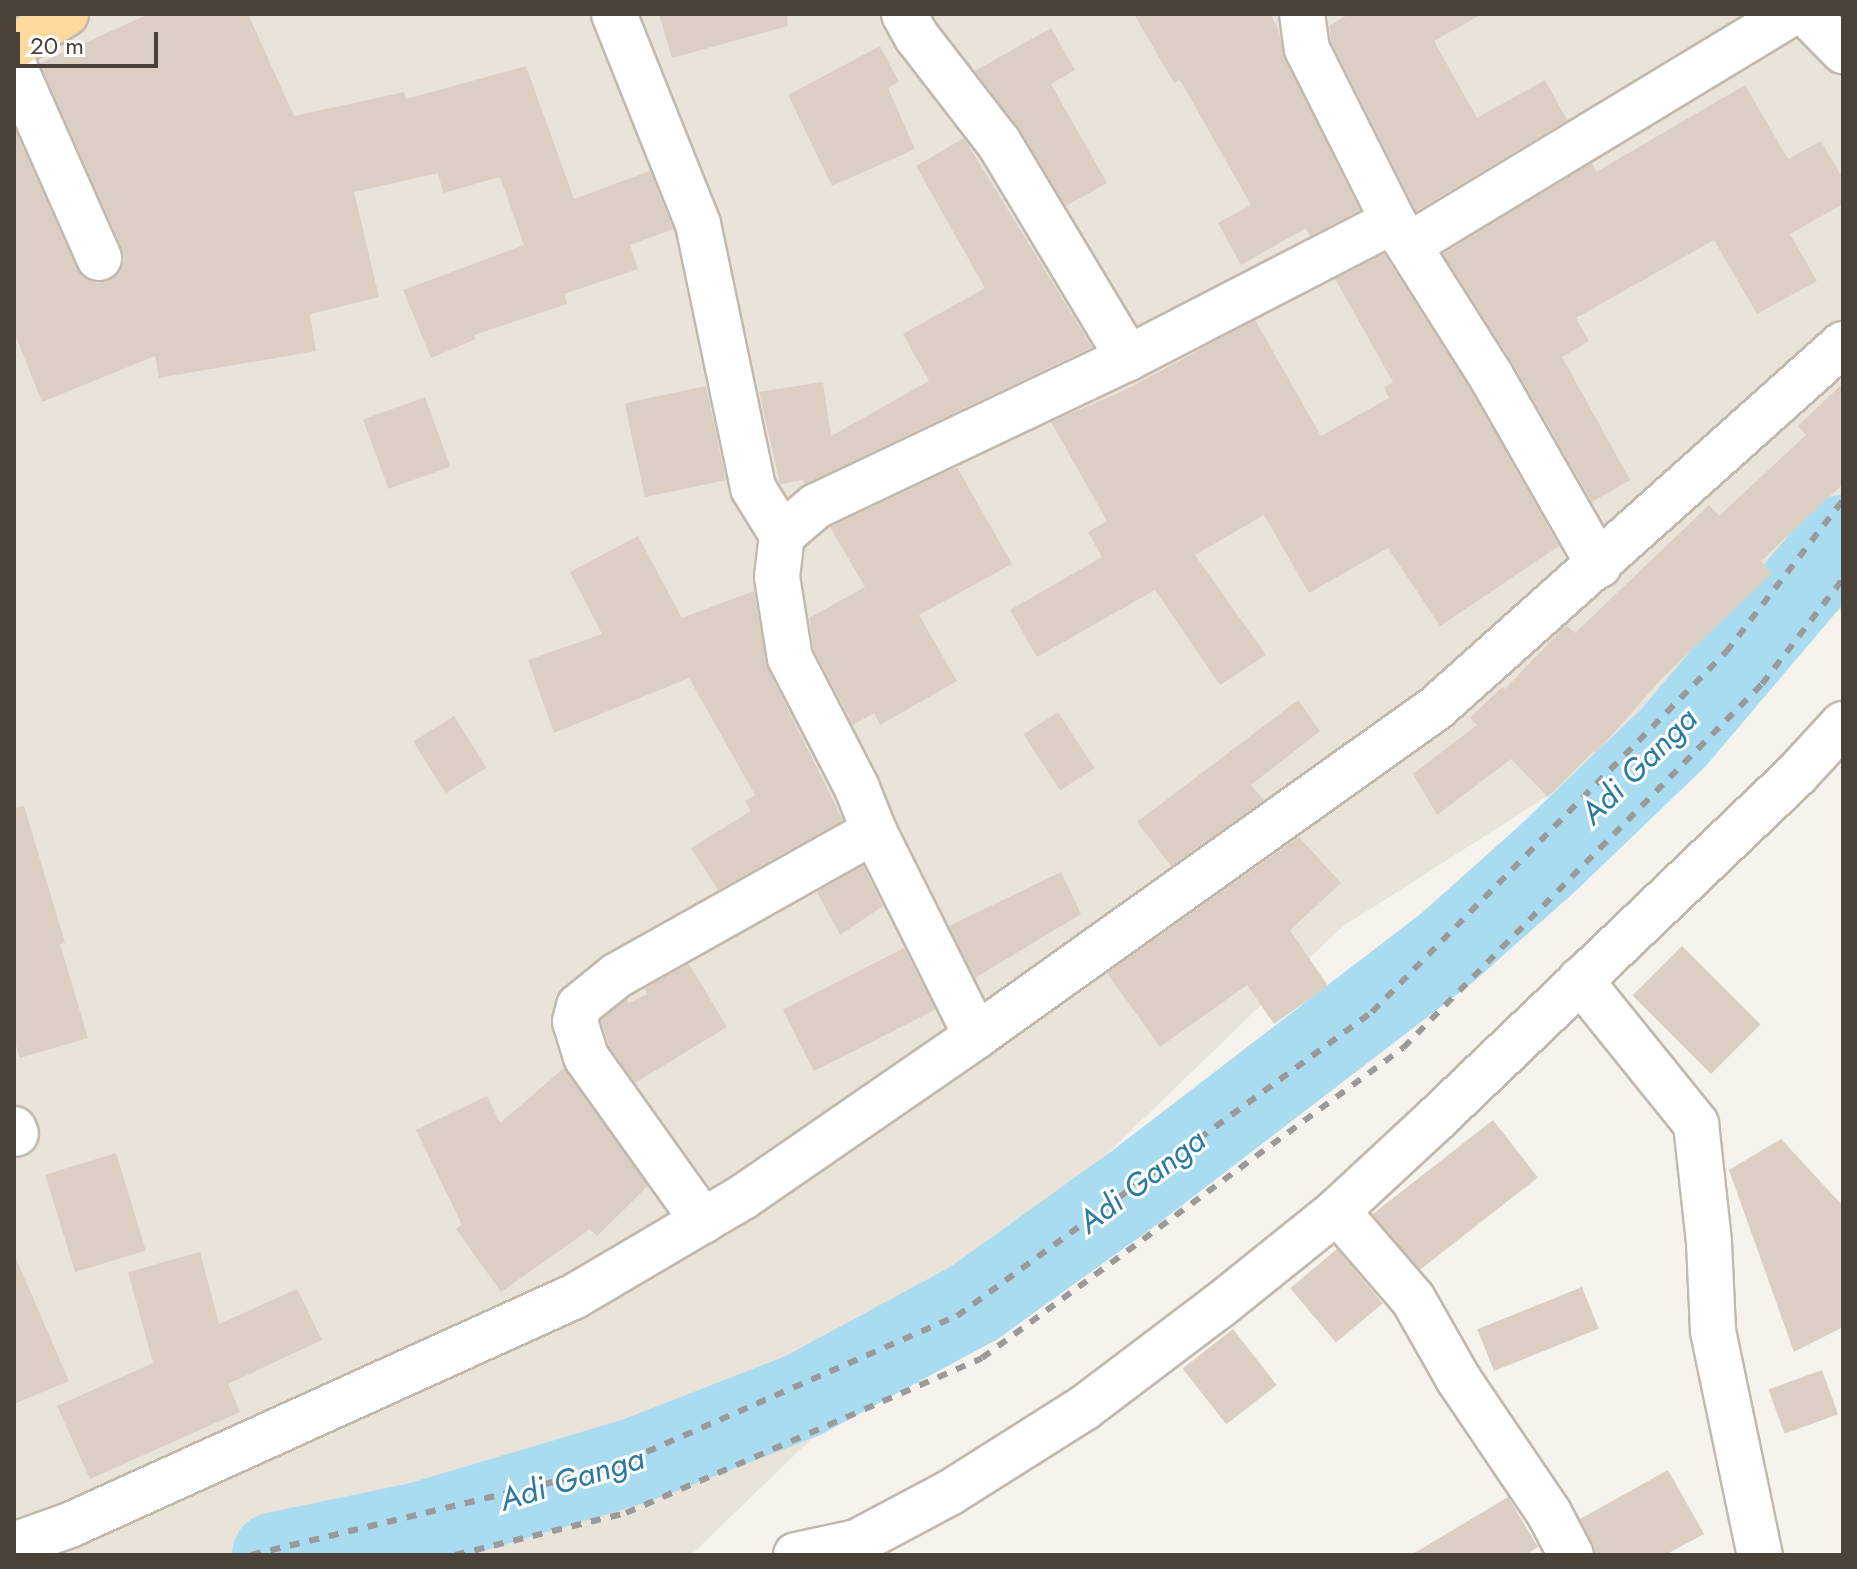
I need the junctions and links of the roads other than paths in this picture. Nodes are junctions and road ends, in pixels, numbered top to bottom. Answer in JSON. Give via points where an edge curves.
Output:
{"nodes":[{"id":1,"x":66,"y":14,"type":"edge"},
{"id":2,"x":614,"y":14,"type":"edge"},
{"id":3,"x":904,"y":14,"type":"edge"},
{"id":4,"x":1302,"y":14,"type":"edge"},
{"id":5,"x":1790,"y":14,"type":"edge"},
{"id":6,"x":1807,"y":14,"type":"edge"},
{"id":7,"x":14,"y":46,"type":"edge"},
{"id":8,"x":1843,"y":51,"type":"edge"},
{"id":9,"x":14,"y":66,"type":"edge"},
{"id":10,"x":1401,"y":233,"type":"junction"},
{"id":11,"x":99,"y":258,"type":"dead end"},
{"id":12,"x":1843,"y":344,"type":"edge"},
{"id":13,"x":1128,"y":358,"type":"junction"},
{"id":14,"x":782,"y":535,"type":"junction"},
{"id":15,"x":1599,"y":565,"type":"junction"},
{"id":16,"x":1843,"y":724,"type":"edge"},
{"id":17,"x":874,"y":831,"type":"junction"},
{"id":18,"x":1580,"y":980,"type":"junction"},
{"id":19,"x":976,"y":1036,"type":"junction"},
{"id":20,"x":1337,"y":1211,"type":"junction"},
{"id":21,"x":703,"y":1221,"type":"junction"},
{"id":22,"x":74,"y":1540,"type":"edge"},
{"id":23,"x":14,"y":1545,"type":"edge"},
{"id":24,"x":796,"y":1555,"type":"edge"},
{"id":25,"x":1571,"y":1555,"type":"edge"},
{"id":26,"x":1760,"y":1555,"type":"edge"}],
"edges":[{"from":1,"to":7,"type":"main road"},
{"from":2,"to":14,"type":"street","via":[[698,224],[753,488]]},
{"from":3,"to":13,"type":"street","via":[[999,143]]},
{"from":4,"to":10,"type":"street","via":[[1307,49]]},
{"from":5,"to":10,"type":"street"},
{"from":6,"to":8,"type":"street"},
{"from":9,"to":11,"type":"street"},
{"from":10,"to":13,"type":"street"},
{"from":10,"to":15,"type":"street","via":[[1491,376]]},
{"from":12,"to":15,"type":"street"},
{"from":13,"to":14,"type":"street","via":[[816,506]]},
{"from":14,"to":17,"type":"street","via":[[777,577],[790,658]]},
{"from":15,"to":19,"type":"street","via":[[1436,708]]},
{"from":16,"to":18,"type":"street"},
{"from":17,"to":19,"type":"street"},
{"from":17,"to":21,"type":"street","via":[[616,976],[579,1006],[575,1022],[586,1057]]},
{"from":18,"to":20,"type":"street"},
{"from":18,"to":26,"type":"street","via":[[1696,1124],[1713,1331]]},
{"from":19,"to":21,"type":"street"},
{"from":20,"to":24,"type":"street","via":[[1084,1408],[951,1492],[857,1542]]},
{"from":20,"to":25,"type":"street","via":[[1413,1299]]},
{"from":21,"to":22,"type":"street","via":[[575,1296]]},
{"from":22,"to":23,"type":"street"}]}
